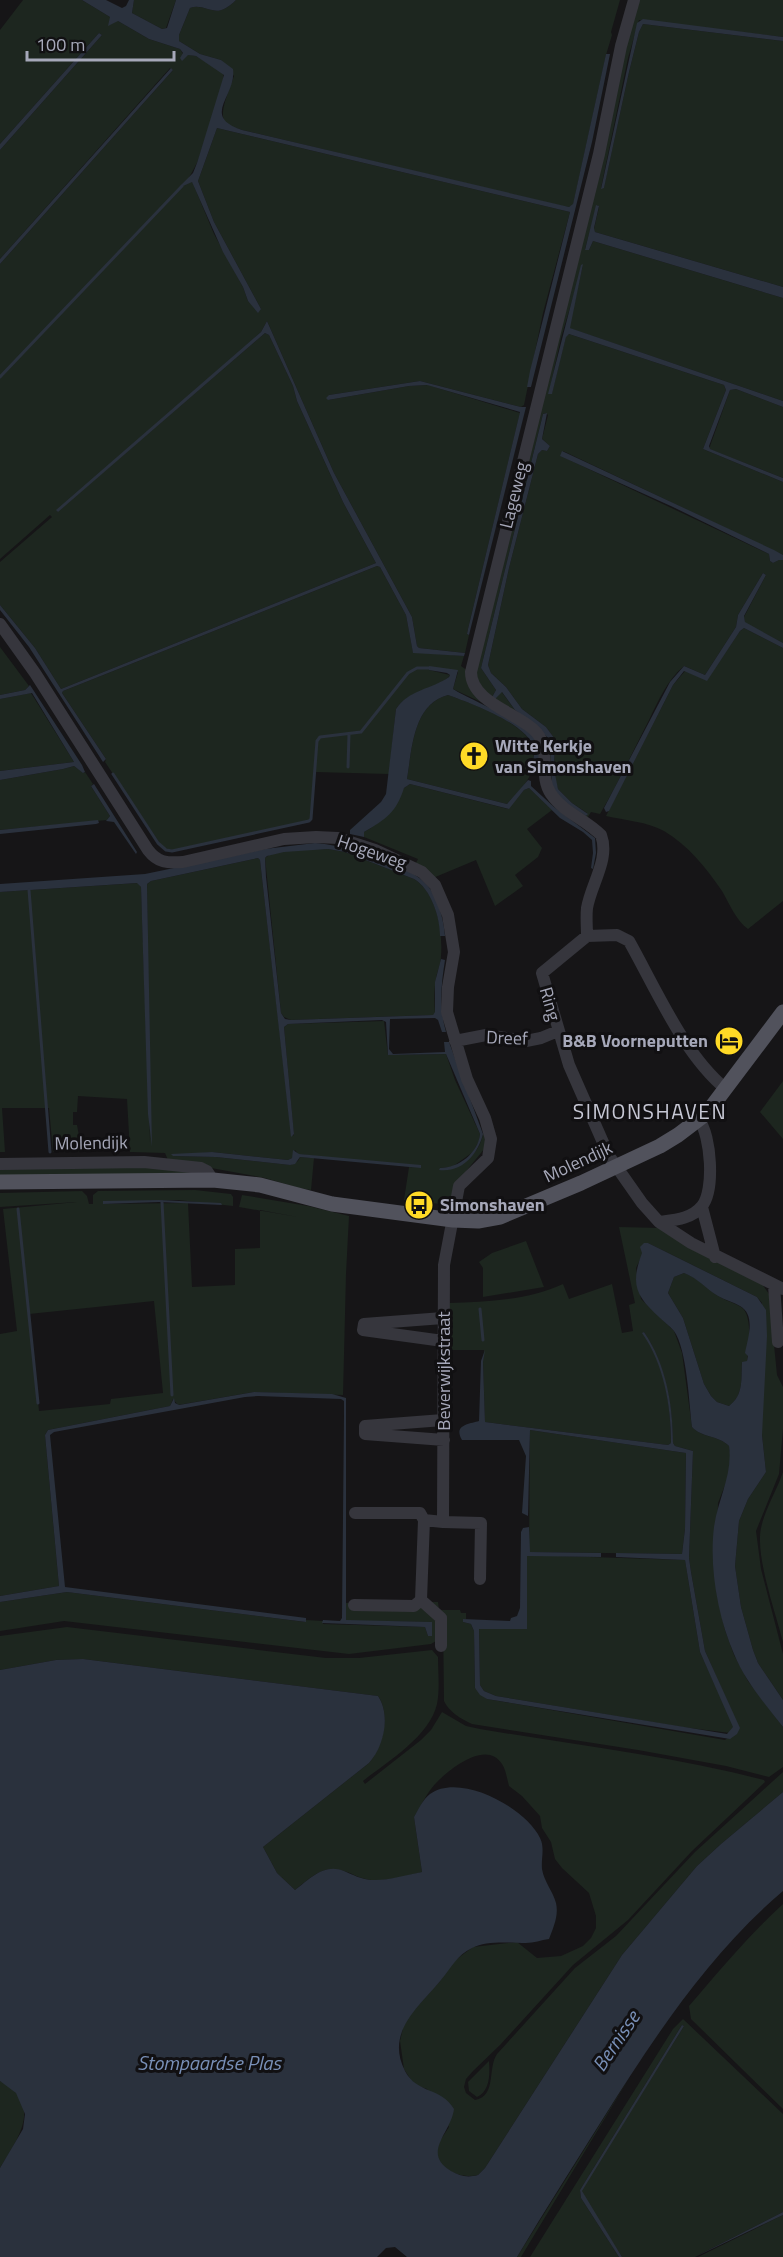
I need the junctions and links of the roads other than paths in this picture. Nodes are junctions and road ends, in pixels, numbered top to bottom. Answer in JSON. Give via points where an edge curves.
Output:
{"nodes":[{"id":1,"x":633,"y":0,"type":"edge"},
{"id":2,"x":0,"y":624,"type":"edge"},
{"id":3,"x":587,"y":936,"type":"junction"},
{"id":4,"x":783,"y":1012,"type":"edge"},
{"id":5,"x":558,"y":1031,"type":"junction"},
{"id":6,"x":455,"y":1041,"type":"junction"},
{"id":7,"x":726,"y":1089,"type":"junction"},
{"id":8,"x":699,"y":1120,"type":"junction"},
{"id":9,"x":0,"y":1164,"type":"edge"},
{"id":10,"x":616,"y":1166,"type":"junction"},
{"id":11,"x":213,"y":1180,"type":"junction"},
{"id":12,"x":0,"y":1182,"type":"edge"},
{"id":13,"x":702,"y":1206,"type":"junction"},
{"id":14,"x":453,"y":1220,"type":"junction"},
{"id":15,"x":659,"y":1222,"type":"junction"},
{"id":16,"x":715,"y":1257,"type":"junction"},
{"id":17,"x":778,"y":1287,"type":"edge"},
{"id":18,"x":443,"y":1318,"type":"junction"},
{"id":19,"x":444,"y":1341,"type":"junction"},
{"id":20,"x":778,"y":1342,"type":"dead end"},
{"id":21,"x":443,"y":1420,"type":"junction"},
{"id":22,"x":444,"y":1440,"type":"junction"},
{"id":23,"x":355,"y":1513,"type":"dead end"},
{"id":24,"x":424,"y":1520,"type":"junction"},
{"id":25,"x":443,"y":1522,"type":"junction"},
{"id":26,"x":480,"y":1579,"type":"dead end"},
{"id":27,"x":421,"y":1600,"type":"junction"},
{"id":28,"x":354,"y":1605,"type":"dead end"},
{"id":29,"x":441,"y":1646,"type":"dead end"}],
"edges":[{"from":1,"to":3,"type":"street","name":"Lageweg","via":[[599,154],[471,672],[482,695],[535,730],[545,755],[545,780],[550,794],[601,835],[600,866],[587,910]]},
{"from":2,"to":6,"type":"street","name":"Hogeweg","via":[[158,860],[183,862],[284,839],[338,838],[410,864],[429,878],[439,892],[452,933],[454,952],[447,1012]]},
{"from":3,"to":5,"type":"street","name":"Ring","via":[[542,973]]},
{"from":3,"to":7,"type":"street","via":[[617,935],[629,941],[692,1054]]},
{"from":4,"to":7,"type":"main road","name":"Molendijk"},
{"from":5,"to":6,"type":"street","name":"Dreef","via":[[526,1041],[486,1035]]},
{"from":5,"to":10,"type":"street","name":"Ring","via":[[569,1065]]},
{"from":6,"to":14,"type":"street","name":"Hogeweg","via":[[487,1124],[491,1145],[488,1158],[459,1186]]},
{"from":7,"to":8,"type":"main road","name":"Molendijk"},
{"from":8,"to":10,"type":"main road","name":"Molendijk","via":[[660,1146]]},
{"from":8,"to":13,"type":"street","via":[[707,1136],[710,1178]]},
{"from":9,"to":11,"type":"street","name":"Molendijk","via":[[144,1162],[201,1168]]},
{"from":10,"to":14,"type":"main road","name":"Molendijk","via":[[500,1216],[477,1221]]},
{"from":10,"to":15,"type":"street","name":"Ring"},
{"from":11,"to":12,"type":"main road","name":"Molendijk"},
{"from":11,"to":14,"type":"main road","name":"Molendijk","via":[[260,1185],[332,1204]]},
{"from":13,"to":15,"type":"street","via":[[681,1219]]},
{"from":13,"to":16,"type":"street"},
{"from":14,"to":18,"type":"street","name":"Beverwijkstraat","via":[[444,1265]]},
{"from":15,"to":16,"type":"street","name":"Ring"},
{"from":16,"to":17,"type":"street","name":"Ring"},
{"from":17,"to":20,"type":"street"},
{"from":18,"to":19,"type":"street","name":"Beverwijkstraat"},
{"from":18,"to":19,"type":"street","via":[[364,1324],[363,1330]]},
{"from":19,"to":21,"type":"street","name":"Beverwijkstraat"},
{"from":21,"to":22,"type":"street","name":"Beverwijkstraat"},
{"from":21,"to":22,"type":"street","via":[[365,1426],[365,1434]]},
{"from":22,"to":25,"type":"street","name":"Beverwijkstraat"},
{"from":23,"to":24,"type":"street","via":[[420,1513]]},
{"from":24,"to":25,"type":"street"},
{"from":24,"to":27,"type":"street"},
{"from":25,"to":26,"type":"street","via":[[481,1523]]},
{"from":27,"to":28,"type":"street","via":[[414,1606]]},
{"from":27,"to":29,"type":"street","via":[[441,1618]]}]}
